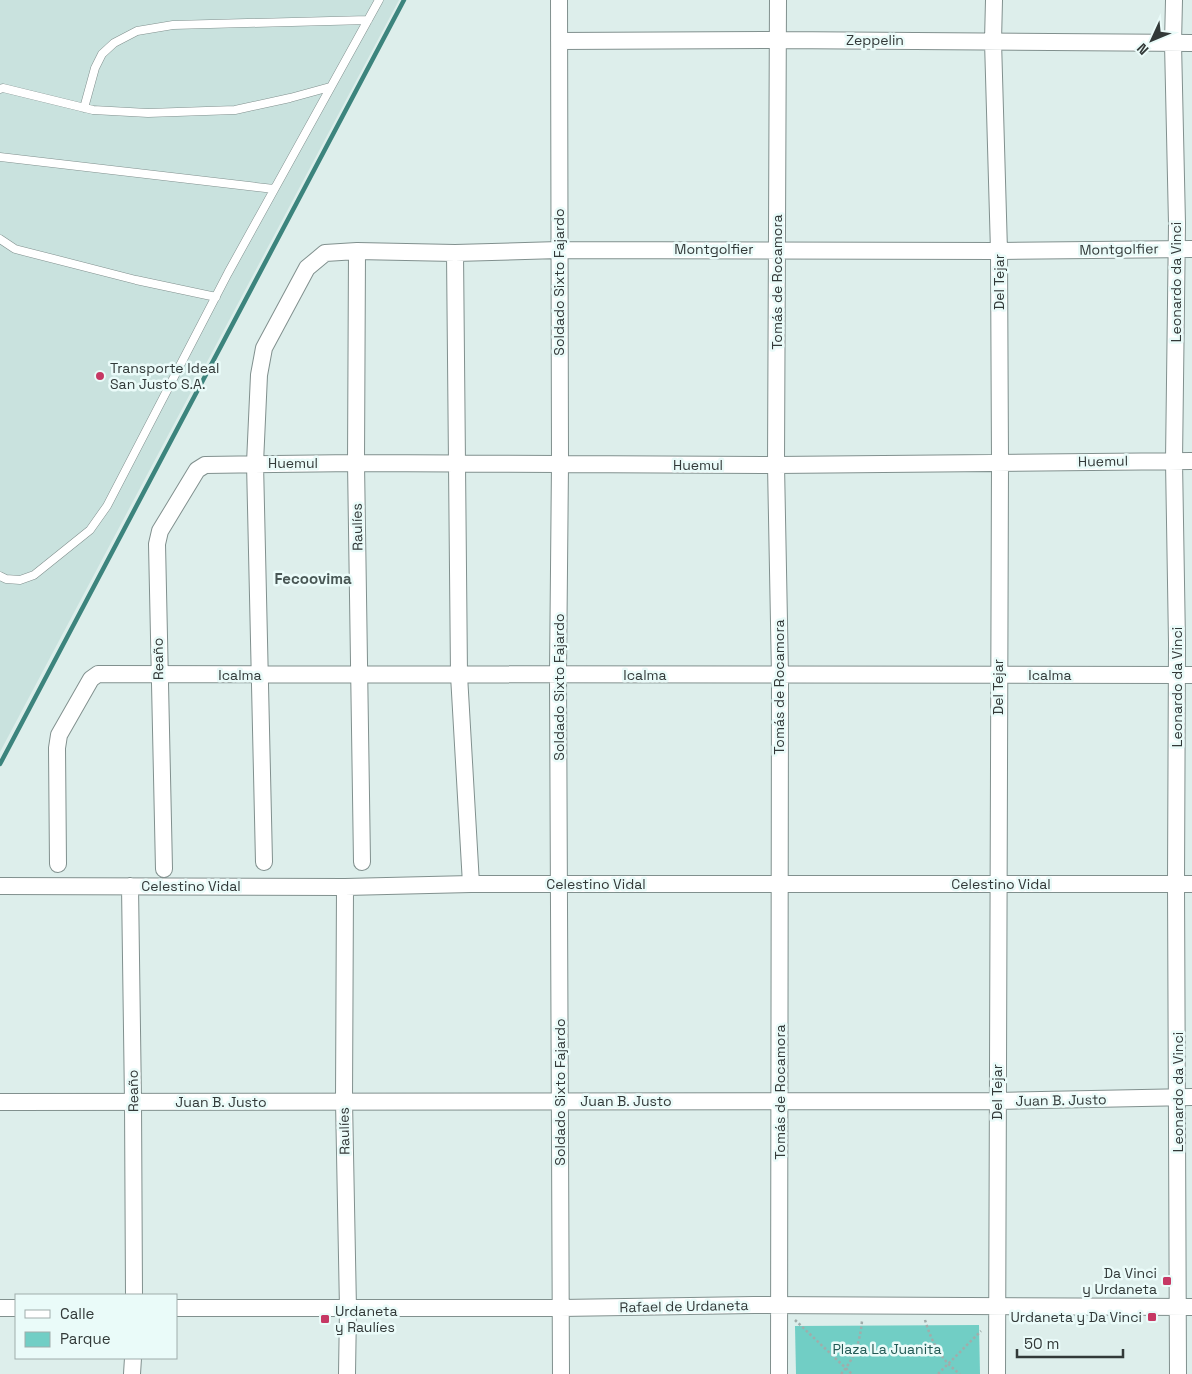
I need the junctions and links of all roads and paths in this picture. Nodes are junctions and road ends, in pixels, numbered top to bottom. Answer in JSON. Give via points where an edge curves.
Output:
{"nodes":[{"id":1,"x":379,"y":0,"type":"edge"},
{"id":2,"x":559,"y":0,"type":"edge"},
{"id":3,"x":778,"y":0,"type":"edge"},
{"id":4,"x":994,"y":0,"type":"edge"},
{"id":5,"x":1174,"y":0,"type":"edge"},
{"id":6,"x":368,"y":20,"type":"junction"},
{"id":7,"x":778,"y":40,"type":"junction"},
{"id":8,"x":559,"y":41,"type":"junction"},
{"id":9,"x":993,"y":41,"type":"junction"},
{"id":10,"x":1173,"y":43,"type":"junction"},
{"id":11,"x":1192,"y":43,"type":"edge"},
{"id":12,"x":330,"y":87,"type":"junction"},
{"id":13,"x":0,"y":89,"type":"edge"},
{"id":14,"x":84,"y":108,"type":"junction"},
{"id":15,"x":0,"y":157,"type":"edge"},
{"id":16,"x":274,"y":189,"type":"junction"},
{"id":17,"x":0,"y":240,"type":"edge"},
{"id":18,"x":778,"y":249,"type":"junction"},
{"id":19,"x":1185,"y":249,"type":"edge"},
{"id":20,"x":559,"y":250,"type":"junction"},
{"id":21,"x":357,"y":251,"type":"junction"},
{"id":22,"x":999,"y":251,"type":"junction"},
{"id":23,"x":455,"y":252,"type":"junction"},
{"id":24,"x":216,"y":297,"type":"junction"},
{"id":25,"x":1174,"y":460,"type":"junction"},
{"id":26,"x":1192,"y":461,"type":"edge"},
{"id":27,"x":1000,"y":462,"type":"junction"},
{"id":28,"x":356,"y":463,"type":"junction"},
{"id":29,"x":205,"y":464,"type":"joint"},
{"id":30,"x":255,"y":464,"type":"junction"},
{"id":31,"x":457,"y":464,"type":"junction"},
{"id":32,"x":560,"y":464,"type":"junction"},
{"id":33,"x":776,"y":465,"type":"junction"},
{"id":34,"x":0,"y":576,"type":"edge"},
{"id":35,"x":358,"y":674,"type":"junction"},
{"id":36,"x":558,"y":674,"type":"junction"},
{"id":37,"x":159,"y":675,"type":"junction"},
{"id":38,"x":259,"y":675,"type":"junction"},
{"id":39,"x":780,"y":675,"type":"junction"},
{"id":40,"x":998,"y":675,"type":"junction"},
{"id":41,"x":1185,"y":675,"type":"edge"},
{"id":42,"x":459,"y":676,"type":"junction"},
{"id":43,"x":264,"y":862,"type":"dead end"},
{"id":44,"x":362,"y":862,"type":"dead end"},
{"id":45,"x":58,"y":864,"type":"dead end"},
{"id":46,"x":164,"y":869,"type":"dead end"},
{"id":47,"x":471,"y":884,"type":"junction"},
{"id":48,"x":560,"y":884,"type":"junction"},
{"id":49,"x":780,"y":884,"type":"junction"},
{"id":50,"x":998,"y":884,"type":"junction"},
{"id":51,"x":1184,"y":884,"type":"edge"},
{"id":52,"x":0,"y":886,"type":"edge"},
{"id":53,"x":130,"y":886,"type":"junction"},
{"id":54,"x":345,"y":887,"type":"junction"},
{"id":55,"x":1185,"y":1097,"type":"edge"},
{"id":56,"x":344,"y":1100,"type":"junction"},
{"id":57,"x":560,"y":1101,"type":"junction"},
{"id":58,"x":780,"y":1101,"type":"junction"},
{"id":59,"x":0,"y":1102,"type":"edge"},
{"id":60,"x":134,"y":1102,"type":"junction"},
{"id":61,"x":997,"y":1102,"type":"junction"},
{"id":62,"x":134,"y":1294,"type":"edge"},
{"id":63,"x":780,"y":1305,"type":"junction"},
{"id":64,"x":861,"y":1305,"type":"junction"},
{"id":65,"x":923,"y":1306,"type":"junction"},
{"id":66,"x":1185,"y":1307,"type":"edge"},
{"id":67,"x":0,"y":1308,"type":"edge"},
{"id":68,"x":15,"y":1308,"type":"edge"},
{"id":69,"x":178,"y":1308,"type":"edge"},
{"id":70,"x":561,"y":1308,"type":"junction"},
{"id":71,"x":348,"y":1309,"type":"junction"},
{"id":72,"x":997,"y":1311,"type":"junction"},
{"id":73,"x":133,"y":1359,"type":"edge"},
{"id":74,"x":948,"y":1364,"type":"junction"},
{"id":75,"x":846,"y":1369,"type":"junction"},
{"id":76,"x":132,"y":1374,"type":"edge"},
{"id":77,"x":347,"y":1374,"type":"edge"},
{"id":78,"x":561,"y":1374,"type":"edge"},
{"id":79,"x":780,"y":1374,"type":"edge"},
{"id":80,"x":841,"y":1374,"type":"edge"},
{"id":81,"x":852,"y":1374,"type":"edge"},
{"id":82,"x":938,"y":1374,"type":"edge"},
{"id":83,"x":960,"y":1374,"type":"edge"},
{"id":84,"x":997,"y":1374,"type":"edge"},
{"id":85,"x":1178,"y":1374,"type":"edge"}],
"edges":[{"from":1,"to":6,"type":"lane"},
{"from":2,"to":8,"type":"street","name":"Soldado Sixto Fajardo"},
{"from":3,"to":7,"type":"street","name":"Tomás de Rocamora"},
{"from":4,"to":9,"type":"street","name":"Del Tejar"},
{"from":5,"to":10,"type":"street","name":"Leonardo da Vinci"},
{"from":6,"to":12,"type":"lane"},
{"from":6,"to":14,"type":"lane","via":[[173,25],[137,32],[114,42],[102,54]]},
{"from":7,"to":8,"type":"street","name":"Zeppelin"},
{"from":7,"to":9,"type":"street","name":"Zeppelin"},
{"from":7,"to":18,"type":"street","name":"Tomás de Rocamora"},
{"from":8,"to":20,"type":"street","name":"Soldado Sixto Fajardo"},
{"from":9,"to":10,"type":"street","name":"Zeppelin"},
{"from":9,"to":22,"type":"street","name":"Del Tejar"},
{"from":10,"to":11,"type":"street","name":"Zeppelin"},
{"from":10,"to":19,"type":"street","name":"Leonardo da Vinci"},
{"from":12,"to":14,"type":"lane","via":[[235,110],[148,113]]},
{"from":12,"to":16,"type":"lane"},
{"from":13,"to":14,"type":"lane"},
{"from":15,"to":16,"type":"lane"},
{"from":16,"to":24,"type":"lane"},
{"from":17,"to":24,"type":"lane","via":[[15,249]]},
{"from":18,"to":20,"type":"street","name":"Montgolfier"},
{"from":18,"to":22,"type":"street","name":"Montgolfier"},
{"from":18,"to":33,"type":"street","name":"Tomás de Rocamora"},
{"from":19,"to":22,"type":"street","name":"Montgolfier"},
{"from":19,"to":25,"type":"street","name":"Leonardo da Vinci"},
{"from":20,"to":23,"type":"street","name":"Montgolfier"},
{"from":20,"to":32,"type":"street","name":"Soldado Sixto Fajardo"},
{"from":21,"to":23,"type":"street","name":"Montgolfier"},
{"from":21,"to":28,"type":"street","name":"Raulíes"},
{"from":21,"to":30,"type":"street","name":"Montgolfier","via":[[325,253],[307,268],[264,348],[259,375]]},
{"from":22,"to":27,"type":"street","name":"Del Tejar"},
{"from":23,"to":31,"type":"street"},
{"from":24,"to":34,"type":"lane","via":[[107,506],[90,530],[34,575],[20,580]]},
{"from":25,"to":26,"type":"street","name":"Huemul"},
{"from":25,"to":27,"type":"street","name":"Huemul"},
{"from":25,"to":41,"type":"street","name":"Leonardo da Vinci"},
{"from":27,"to":33,"type":"street","name":"Huemul"},
{"from":27,"to":40,"type":"street","name":"Del Tejar"},
{"from":28,"to":30,"type":"street","name":"Huemul"},
{"from":28,"to":31,"type":"street","name":"Huemul"},
{"from":28,"to":35,"type":"street","name":"Raulíes"},
{"from":29,"to":30,"type":"street","name":"Huemul"},
{"from":29,"to":37,"type":"street","name":"Reaño","via":[[197,470],[160,531],[157,544]]},
{"from":30,"to":38,"type":"street"},
{"from":31,"to":32,"type":"street","name":"Huemul"},
{"from":31,"to":42,"type":"street"},
{"from":32,"to":33,"type":"street","name":"Huemul"},
{"from":32,"to":36,"type":"street","name":"Soldado Sixto Fajardo"},
{"from":33,"to":39,"type":"street","name":"Tomás de Rocamora"},
{"from":35,"to":38,"type":"street","name":"Icalma"},
{"from":35,"to":42,"type":"street","name":"Icalma"},
{"from":35,"to":44,"type":"street","name":"Raulíes"},
{"from":36,"to":39,"type":"street","name":"Icalma"},
{"from":36,"to":42,"type":"street","name":"Icalma"},
{"from":36,"to":48,"type":"street","name":"Soldado Sixto Fajardo"},
{"from":37,"to":38,"type":"street","name":"Icalma"},
{"from":37,"to":45,"type":"street","name":"Icalma","via":[[98,674],[91,679],[59,735]]},
{"from":37,"to":46,"type":"street","name":"Reaño"},
{"from":38,"to":43,"type":"street"},
{"from":39,"to":40,"type":"street","name":"Icalma"},
{"from":39,"to":49,"type":"street","name":"Tomás de Rocamora"},
{"from":40,"to":41,"type":"street","name":"Icalma"},
{"from":40,"to":50,"type":"street","name":"Del Tejar"},
{"from":41,"to":51,"type":"street","name":"Leonardo da Vinci"},
{"from":42,"to":47,"type":"street"},
{"from":47,"to":48,"type":"street","name":"Celestino Vidal"},
{"from":47,"to":54,"type":"street","name":"Celestino Vidal"},
{"from":48,"to":49,"type":"street","name":"Celestino Vidal"},
{"from":48,"to":57,"type":"street","name":"Soldado Sixto Fajardo"},
{"from":49,"to":50,"type":"street","name":"Celestino Vidal"},
{"from":49,"to":58,"type":"street","name":"Tomás de Rocamora"},
{"from":50,"to":51,"type":"street","name":"Celestino Vidal"},
{"from":50,"to":61,"type":"street","name":"Del Tejar"},
{"from":51,"to":55,"type":"street","name":"Leonardo da Vinci"},
{"from":52,"to":53,"type":"street","name":"Celestino Vidal"},
{"from":53,"to":54,"type":"street","name":"Celestino Vidal"},
{"from":53,"to":60,"type":"street","name":"Reaño"},
{"from":54,"to":56,"type":"street","name":"Raulíes"},
{"from":55,"to":61,"type":"street","name":"Juan B. Justo"},
{"from":55,"to":66,"type":"street","name":"Leonardo da Vinci"},
{"from":56,"to":57,"type":"street","name":"Juan B. Justo"},
{"from":56,"to":60,"type":"street","name":"Juan B. Justo"},
{"from":56,"to":71,"type":"street","name":"Raulíes"},
{"from":57,"to":58,"type":"street","name":"Juan B. Justo"},
{"from":57,"to":70,"type":"street","name":"Soldado Sixto Fajardo"},
{"from":58,"to":61,"type":"street","name":"Juan B. Justo"},
{"from":58,"to":63,"type":"street","name":"Tomás de Rocamora"},
{"from":59,"to":60,"type":"street","name":"Juan B. Justo"},
{"from":60,"to":62,"type":"street","name":"Reaño"},
{"from":61,"to":72,"type":"street","name":"Del Tejar"},
{"from":63,"to":64,"type":"street","name":"Rafael de Urdaneta"},
{"from":63,"to":70,"type":"street","name":"Rafael de Urdaneta"},
{"from":63,"to":75,"type":"path"},
{"from":63,"to":79,"type":"street","name":"Tomás de Rocamora"},
{"from":64,"to":65,"type":"street","name":"Rafael de Urdaneta"},
{"from":64,"to":75,"type":"path","via":[[860,1336]]},
{"from":65,"to":72,"type":"street","name":"Rafael de Urdaneta"},
{"from":65,"to":74,"type":"path","via":[[930,1336]]},
{"from":66,"to":72,"type":"street","name":"Rafael de Urdaneta"},
{"from":66,"to":85,"type":"street","name":"Leonardo da Vinci"},
{"from":67,"to":68,"type":"street"},
{"from":69,"to":71,"type":"street","name":"Rafael de Urdaneta"},
{"from":70,"to":71,"type":"street","name":"Rafael de Urdaneta"},
{"from":70,"to":78,"type":"street","name":"Soldado Sixto Fajardo"},
{"from":71,"to":77,"type":"street","name":"Raulíes"},
{"from":72,"to":74,"type":"path"},
{"from":72,"to":84,"type":"street","name":"Del Tejar"},
{"from":73,"to":76,"type":"street"},
{"from":74,"to":82,"type":"path"},
{"from":74,"to":83,"type":"path"},
{"from":75,"to":80,"type":"path"},
{"from":75,"to":81,"type":"path"}]}
